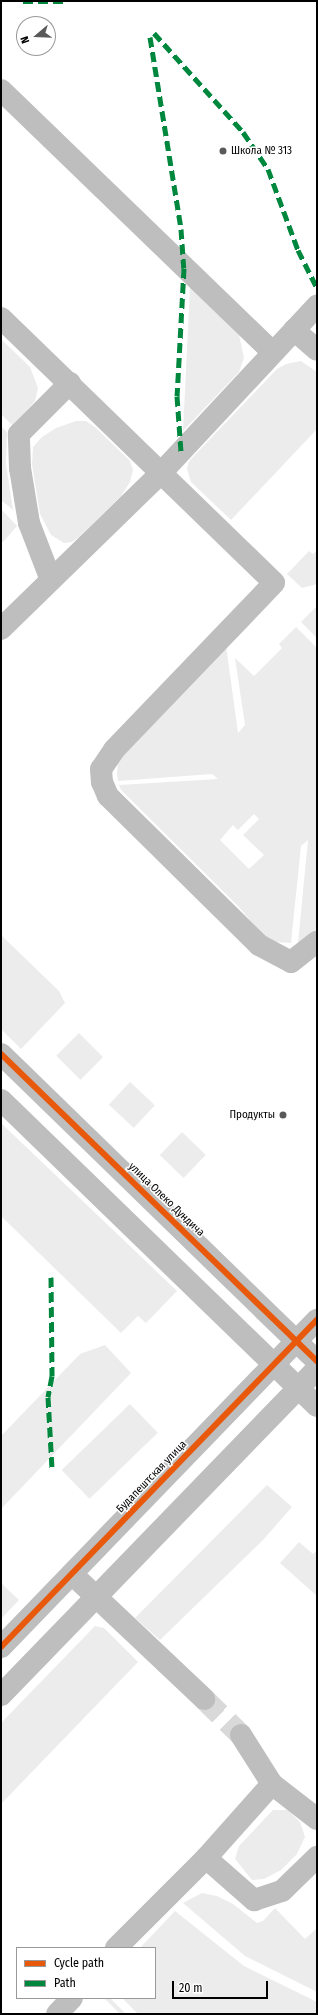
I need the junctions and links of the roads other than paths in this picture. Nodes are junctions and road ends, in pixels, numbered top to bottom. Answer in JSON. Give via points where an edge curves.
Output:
{"nodes":[{"id":1,"x":1,"y":90,"type":"edge"},
{"id":2,"x":317,"y":306,"type":"edge"},
{"id":3,"x":1,"y":318,"type":"edge"},
{"id":4,"x":294,"y":330,"type":"junction"},
{"id":5,"x":317,"y":350,"type":"edge"},
{"id":6,"x":272,"y":352,"type":"junction"},
{"id":7,"x":70,"y":383,"type":"junction"},
{"id":8,"x":161,"y":473,"type":"junction"},
{"id":9,"x":51,"y":580,"type":"junction"},
{"id":10,"x":3,"y":623,"type":"edge"},
{"id":11,"x":317,"y":942,"type":"edge"},
{"id":12,"x":1,"y":1054,"type":"edge"},
{"id":13,"x":1,"y":1100,"type":"edge"},
{"id":14,"x":317,"y":1320,"type":"edge"},
{"id":15,"x":297,"y":1341,"type":"junction"},
{"id":16,"x":317,"y":1361,"type":"edge"},
{"id":17,"x":274,"y":1364,"type":"junction"},
{"id":18,"x":317,"y":1369,"type":"edge"},
{"id":19,"x":298,"y":1388,"type":"junction"},
{"id":20,"x":317,"y":1406,"type":"edge"},
{"id":21,"x":72,"y":1574,"type":"junction"},
{"id":22,"x":95,"y":1598,"type":"junction"},
{"id":23,"x":1,"y":1647,"type":"edge"},
{"id":24,"x":1,"y":1695,"type":"edge"},
{"id":25,"x":204,"y":1699,"type":"tunnel mouth"},
{"id":26,"x":241,"y":1735,"type":"tunnel mouth"},
{"id":27,"x":272,"y":1784,"type":"junction"},
{"id":28,"x":317,"y":1819,"type":"edge"},
{"id":29,"x":317,"y":1857,"type":"edge"},
{"id":30,"x":206,"y":1858,"type":"junction"},
{"id":31,"x":117,"y":1947,"type":"edge"},
{"id":32,"x":71,"y":1999,"type":"edge"},
{"id":33,"x":57,"y":2014,"type":"edge"}],
"edges":[{"from":1,"to":6,"type":"street"},
{"from":2,"to":4,"type":"street"},
{"from":3,"to":7,"type":"street"},
{"from":4,"to":5,"type":"street"},
{"from":4,"to":6,"type":"street"},
{"from":6,"to":8,"type":"street"},
{"from":7,"to":8,"type":"street"},
{"from":7,"to":9,"type":"street","via":[[19,434],[20,468],[28,523]]},
{"from":8,"to":9,"type":"street"},
{"from":8,"to":11,"type":"street","via":[[274,583],[114,750],[102,770],[102,782],[108,796],[259,945],[291,962]]},
{"from":9,"to":10,"type":"street"},
{"from":12,"to":15,"type":"street","name":"улица Олеко Дундича"},
{"from":13,"to":17,"type":"street"},
{"from":14,"to":15,"type":"street","name":"Будапештская улица"},
{"from":15,"to":16,"type":"street","name":"улица Олеко Дундича"},
{"from":15,"to":17,"type":"street","name":"Будапештская улица"},
{"from":17,"to":19,"type":"street"},
{"from":17,"to":21,"type":"street","name":"Будапештская улица"},
{"from":18,"to":19,"type":"street"},
{"from":19,"to":20,"type":"street"},
{"from":19,"to":22,"type":"street"},
{"from":21,"to":22,"type":"street"},
{"from":21,"to":23,"type":"street","name":"Будапештская улица"},
{"from":22,"to":24,"type":"street"},
{"from":22,"to":25,"type":"street"},
{"from":26,"to":27,"type":"street"},
{"from":27,"to":28,"type":"street"},
{"from":27,"to":30,"type":"street"},
{"from":29,"to":30,"type":"street","via":[[282,1891],[254,1900]]},
{"from":30,"to":31,"type":"street"},
{"from":32,"to":33,"type":"street"}]}
